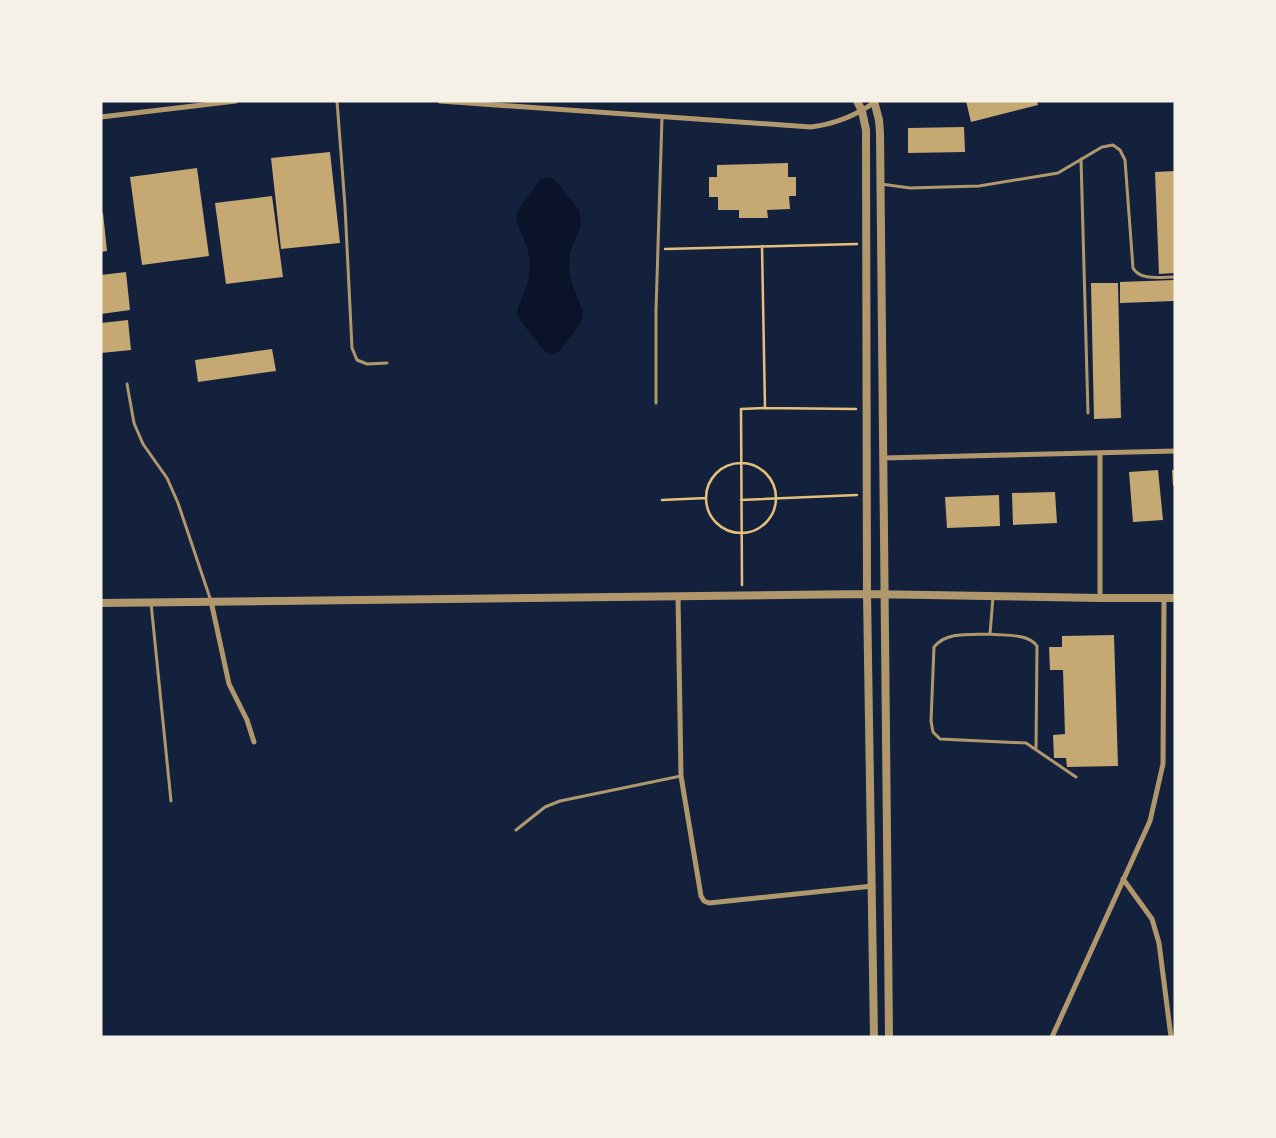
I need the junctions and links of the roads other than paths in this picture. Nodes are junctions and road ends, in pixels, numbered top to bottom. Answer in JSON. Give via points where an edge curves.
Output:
{"nodes":[{"id":1,"x":236,"y":101,"type":"edge"},
{"id":2,"x":337,"y":101,"type":"edge"},
{"id":3,"x":440,"y":101,"type":"edge"},
{"id":4,"x":856,"y":101,"type":"edge"},
{"id":5,"x":875,"y":102,"type":"edge"},
{"id":6,"x":862,"y":111,"type":"junction"},
{"id":7,"x":662,"y":116,"type":"junction"},
{"id":8,"x":101,"y":117,"type":"edge"},
{"id":9,"x":1082,"y":159,"type":"junction"},
{"id":10,"x":881,"y":184,"type":"junction"},
{"id":11,"x":1175,"y":277,"type":"edge"},
{"id":12,"x":387,"y":363,"type":"dead end"},
{"id":13,"x":127,"y":384,"type":"dead end"},
{"id":14,"x":656,"y":402,"type":"dead end"},
{"id":15,"x":1088,"y":412,"type":"dead end"},
{"id":16,"x":1175,"y":450,"type":"edge"},
{"id":17,"x":1100,"y":454,"type":"junction"},
{"id":18,"x":883,"y":458,"type":"junction"},
{"id":19,"x":867,"y":594,"type":"junction"},
{"id":20,"x":884,"y":594,"type":"junction"},
{"id":21,"x":678,"y":596,"type":"junction"},
{"id":22,"x":993,"y":596,"type":"junction"},
{"id":23,"x":1100,"y":598,"type":"junction"},
{"id":24,"x":1164,"y":598,"type":"junction"},
{"id":25,"x":1175,"y":598,"type":"edge"},
{"id":26,"x":211,"y":601,"type":"junction"},
{"id":27,"x":151,"y":602,"type":"junction"},
{"id":28,"x":101,"y":603,"type":"edge"},
{"id":29,"x":990,"y":634,"type":"junction"},
{"id":30,"x":254,"y":742,"type":"dead end"},
{"id":31,"x":1036,"y":749,"type":"junction"},
{"id":32,"x":681,"y":776,"type":"junction"},
{"id":33,"x":1076,"y":777,"type":"dead end"},
{"id":34,"x":171,"y":801,"type":"dead end"},
{"id":35,"x":516,"y":830,"type":"dead end"},
{"id":36,"x":1123,"y":879,"type":"junction"},
{"id":37,"x":873,"y":886,"type":"junction"},
{"id":38,"x":874,"y":1037,"type":"edge"},
{"id":39,"x":890,"y":1037,"type":"edge"},
{"id":40,"x":1052,"y":1037,"type":"edge"},
{"id":41,"x":1171,"y":1037,"type":"edge"}],
"edges":[{"from":1,"to":8,"type":"street"},
{"from":2,"to":12,"type":"lane","via":[[352,348],[357,360],[367,364]]},
{"from":3,"to":7,"type":"street"},
{"from":4,"to":6,"type":"street"},
{"from":5,"to":6,"type":"street"},
{"from":5,"to":10,"type":"street","via":[[880,133]]},
{"from":6,"to":7,"type":"street","via":[[843,121],[811,127]]},
{"from":6,"to":19,"type":"street","via":[[866,130]]},
{"from":7,"to":14,"type":"lane"},
{"from":9,"to":10,"type":"lane","via":[[1058,173],[979,186],[910,188]]},
{"from":9,"to":11,"type":"lane","via":[[1113,144],[1120,150],[1125,160],[1133,268],[1141,276]]},
{"from":9,"to":15,"type":"lane"},
{"from":10,"to":18,"type":"street"},
{"from":13,"to":26,"type":"lane","via":[[134,423],[167,478]]},
{"from":16,"to":17,"type":"street"},
{"from":17,"to":18,"type":"street"},
{"from":17,"to":23,"type":"street"},
{"from":18,"to":20,"type":"street"},
{"from":19,"to":20,"type":"street"},
{"from":19,"to":21,"type":"street"},
{"from":19,"to":37,"type":"street"},
{"from":20,"to":22,"type":"street"},
{"from":20,"to":39,"type":"street"},
{"from":21,"to":26,"type":"street"},
{"from":21,"to":32,"type":"street"},
{"from":22,"to":23,"type":"street"},
{"from":22,"to":29,"type":"lane"},
{"from":23,"to":24,"type":"street"},
{"from":24,"to":25,"type":"street"},
{"from":24,"to":36,"type":"street","via":[[1162,764],[1150,821]]},
{"from":26,"to":27,"type":"street"},
{"from":26,"to":30,"type":"street","via":[[229,684]]},
{"from":27,"to":28,"type":"street"},
{"from":27,"to":34,"type":"lane"},
{"from":29,"to":31,"type":"lane","via":[[1025,637],[1037,646]]},
{"from":29,"to":31,"type":"lane","via":[[947,636],[934,647],[933,732],[940,739],[1026,742]]},
{"from":31,"to":33,"type":"lane"},
{"from":32,"to":35,"type":"lane","via":[[560,801],[545,807]]},
{"from":32,"to":37,"type":"street","via":[[704,901]]},
{"from":36,"to":40,"type":"street"},
{"from":36,"to":41,"type":"street","via":[[1152,920],[1159,943]]},
{"from":37,"to":38,"type":"street"}]}
